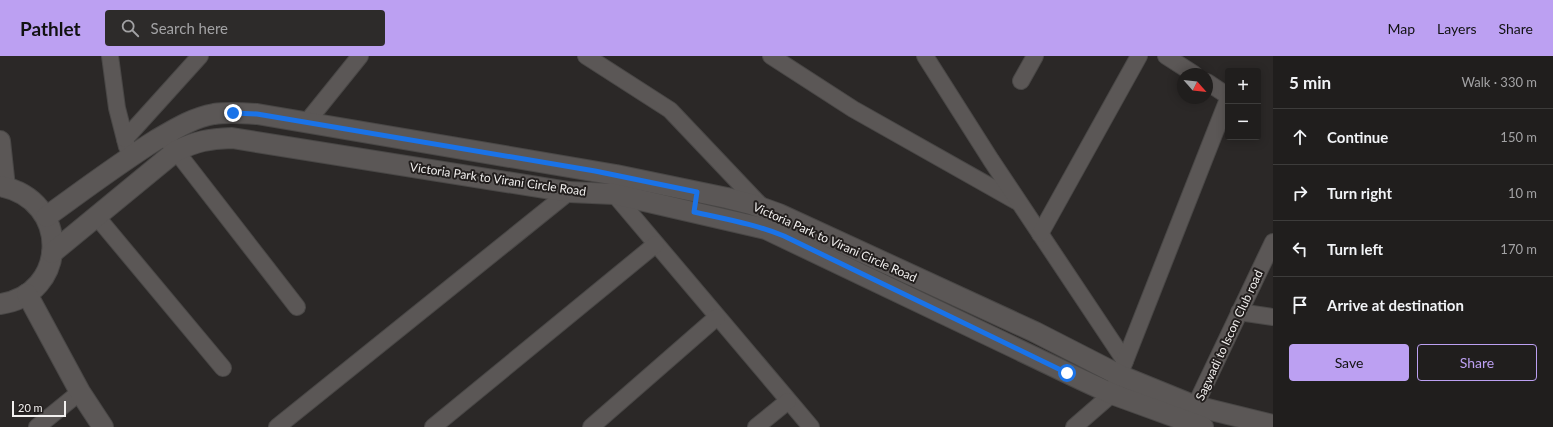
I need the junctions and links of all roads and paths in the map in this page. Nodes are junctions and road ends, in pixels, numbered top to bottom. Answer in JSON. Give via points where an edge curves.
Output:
{"nodes":[{"id":1,"x":110,"y":56,"type":"edge"},
{"id":2,"x":200,"y":56,"type":"edge"},
{"id":3,"x":360,"y":56,"type":"edge"},
{"id":4,"x":586,"y":56,"type":"edge"},
{"id":5,"x":771,"y":56,"type":"edge"},
{"id":6,"x":1035,"y":56,"type":"edge"},
{"id":7,"x":1139,"y":56,"type":"edge"},
{"id":8,"x":1166,"y":56,"type":"edge"},
{"id":9,"x":928,"y":58,"type":"edge"},
{"id":10,"x":1185,"y":68,"type":"edge"},
{"id":11,"x":1021,"y":81,"type":"dead end"},
{"id":12,"x":1213,"y":86,"type":"edge"},
{"id":13,"x":1225,"y":95,"type":"edge"},
{"id":14,"x":1225,"y":104,"type":"edge"},
{"id":15,"x":306,"y":123,"type":"junction"},
{"id":16,"x":0,"y":141,"type":"edge"},
{"id":17,"x":170,"y":143,"type":"junction"},
{"id":18,"x":127,"y":148,"type":"junction"},
{"id":19,"x":2,"y":187,"type":"edge"},
{"id":20,"x":569,"y":192,"type":"junction"},
{"id":21,"x":697,"y":192,"type":"junction"},
{"id":22,"x":614,"y":194,"type":"junction"},
{"id":23,"x":1019,"y":203,"type":"junction"},
{"id":24,"x":764,"y":209,"type":"junction"},
{"id":25,"x":694,"y":212,"type":"junction"},
{"id":26,"x":46,"y":217,"type":"junction"},
{"id":27,"x":97,"y":217,"type":"junction"},
{"id":28,"x":1040,"y":234,"type":"junction"},
{"id":29,"x":1273,"y":242,"type":"edge"},
{"id":30,"x":656,"y":244,"type":"junction"},
{"id":31,"x":52,"y":253,"type":"junction"},
{"id":32,"x":27,"y":294,"type":"junction"},
{"id":33,"x":0,"y":304,"type":"edge"},
{"id":34,"x":297,"y":307,"type":"dead end"},
{"id":35,"x":1239,"y":312,"type":"junction"},
{"id":36,"x":717,"y":317,"type":"junction"},
{"id":37,"x":1273,"y":317,"type":"edge"},
{"id":38,"x":223,"y":368,"type":"dead end"},
{"id":39,"x":1122,"y":368,"type":"junction"},
{"id":40,"x":80,"y":392,"type":"junction"},
{"id":41,"x":1112,"y":394,"type":"junction"},
{"id":42,"x":788,"y":401,"type":"junction"},
{"id":43,"x":1195,"y":406,"type":"junction"},
{"id":44,"x":1273,"y":425,"type":"edge"},
{"id":45,"x":37,"y":427,"type":"edge"},
{"id":46,"x":103,"y":427,"type":"edge"},
{"id":47,"x":278,"y":427,"type":"edge"},
{"id":48,"x":433,"y":427,"type":"edge"},
{"id":49,"x":591,"y":427,"type":"edge"},
{"id":50,"x":756,"y":427,"type":"edge"},
{"id":51,"x":811,"y":427,"type":"edge"},
{"id":52,"x":1074,"y":427,"type":"edge"},
{"id":53,"x":1203,"y":427,"type":"edge"}],
"edges":[{"from":1,"to":18,"type":"street","via":[[117,108]]},
{"from":2,"to":18,"type":"street"},
{"from":3,"to":15,"type":"street"},
{"from":4,"to":24,"type":"street","via":[[670,110]]},
{"from":5,"to":23,"type":"street","via":[[853,109]]},
{"from":6,"to":11,"type":"street"},
{"from":7,"to":28,"type":"street"},
{"from":8,"to":10,"type":"street"},
{"from":9,"to":23,"type":"street"},
{"from":12,"to":13,"type":"street"},
{"from":14,"to":39,"type":"street"},
{"from":15,"to":17,"type":"street","name":"Victoria Park to Virani Circle Road","via":[[257,114],[214,114],[178,127]]},
{"from":15,"to":21,"type":"street","name":"Victoria Park to Virani Circle Road","via":[[602,172]]},
{"from":16,"to":19,"type":"street"},
{"from":17,"to":18,"type":"street","name":"Victoria Park to Virani Circle Road"},
{"from":17,"to":20,"type":"street","name":"Victoria Park to Virani Circle Road","via":[[232,138]]},
{"from":17,"to":27,"type":"street","name":"Victoria Park to Virani Circle Road"},
{"from":17,"to":34,"type":"street"},
{"from":18,"to":26,"type":"street","name":"Victoria Park to Virani Circle Road"},
{"from":19,"to":26,"type":"street","via":[[26,195],[38,205]]},
{"from":20,"to":22,"type":"street","name":"Victoria Park to Virani Circle Road"},
{"from":20,"to":47,"type":"street"},
{"from":21,"to":24,"type":"street","name":"Victoria Park to Virani Circle Road"},
{"from":21,"to":25,"type":"street"},
{"from":22,"to":25,"type":"street","name":"Victoria Park to Virani Circle Road"},
{"from":22,"to":30,"type":"street"},
{"from":23,"to":28,"type":"street"},
{"from":24,"to":39,"type":"street","name":"Victoria Park to Virani Circle Road","via":[[1035,332]]},
{"from":25,"to":41,"type":"street","name":"Victoria Park to Virani Circle Road","via":[[755,226],[784,236]]},
{"from":26,"to":31,"type":"street","via":[[52,235]]},
{"from":27,"to":31,"type":"street","name":"Victoria Park to Virani Circle Road"},
{"from":27,"to":38,"type":"street"},
{"from":28,"to":39,"type":"street"},
{"from":29,"to":35,"type":"street","name":"Sagwadi to Iscon Club road"},
{"from":30,"to":36,"type":"street"},
{"from":30,"to":48,"type":"street"},
{"from":31,"to":32,"type":"street","via":[[45,274]]},
{"from":32,"to":33,"type":"street"},
{"from":32,"to":40,"type":"street"},
{"from":35,"to":37,"type":"street"},
{"from":35,"to":43,"type":"street","name":"Sagwadi to Iscon Club road"},
{"from":36,"to":42,"type":"street"},
{"from":36,"to":49,"type":"street"},
{"from":39,"to":41,"type":"street"},
{"from":39,"to":43,"type":"street","name":"Victoria Park to Virani Circle Road"},
{"from":40,"to":45,"type":"street"},
{"from":40,"to":46,"type":"street"},
{"from":41,"to":52,"type":"street"},
{"from":41,"to":53,"type":"street","name":"Victoria Park to Virani Circle Road"},
{"from":42,"to":50,"type":"street"},
{"from":42,"to":51,"type":"street"},
{"from":43,"to":44,"type":"street","name":"Victoria Park to Virani Circle Road"}]}
